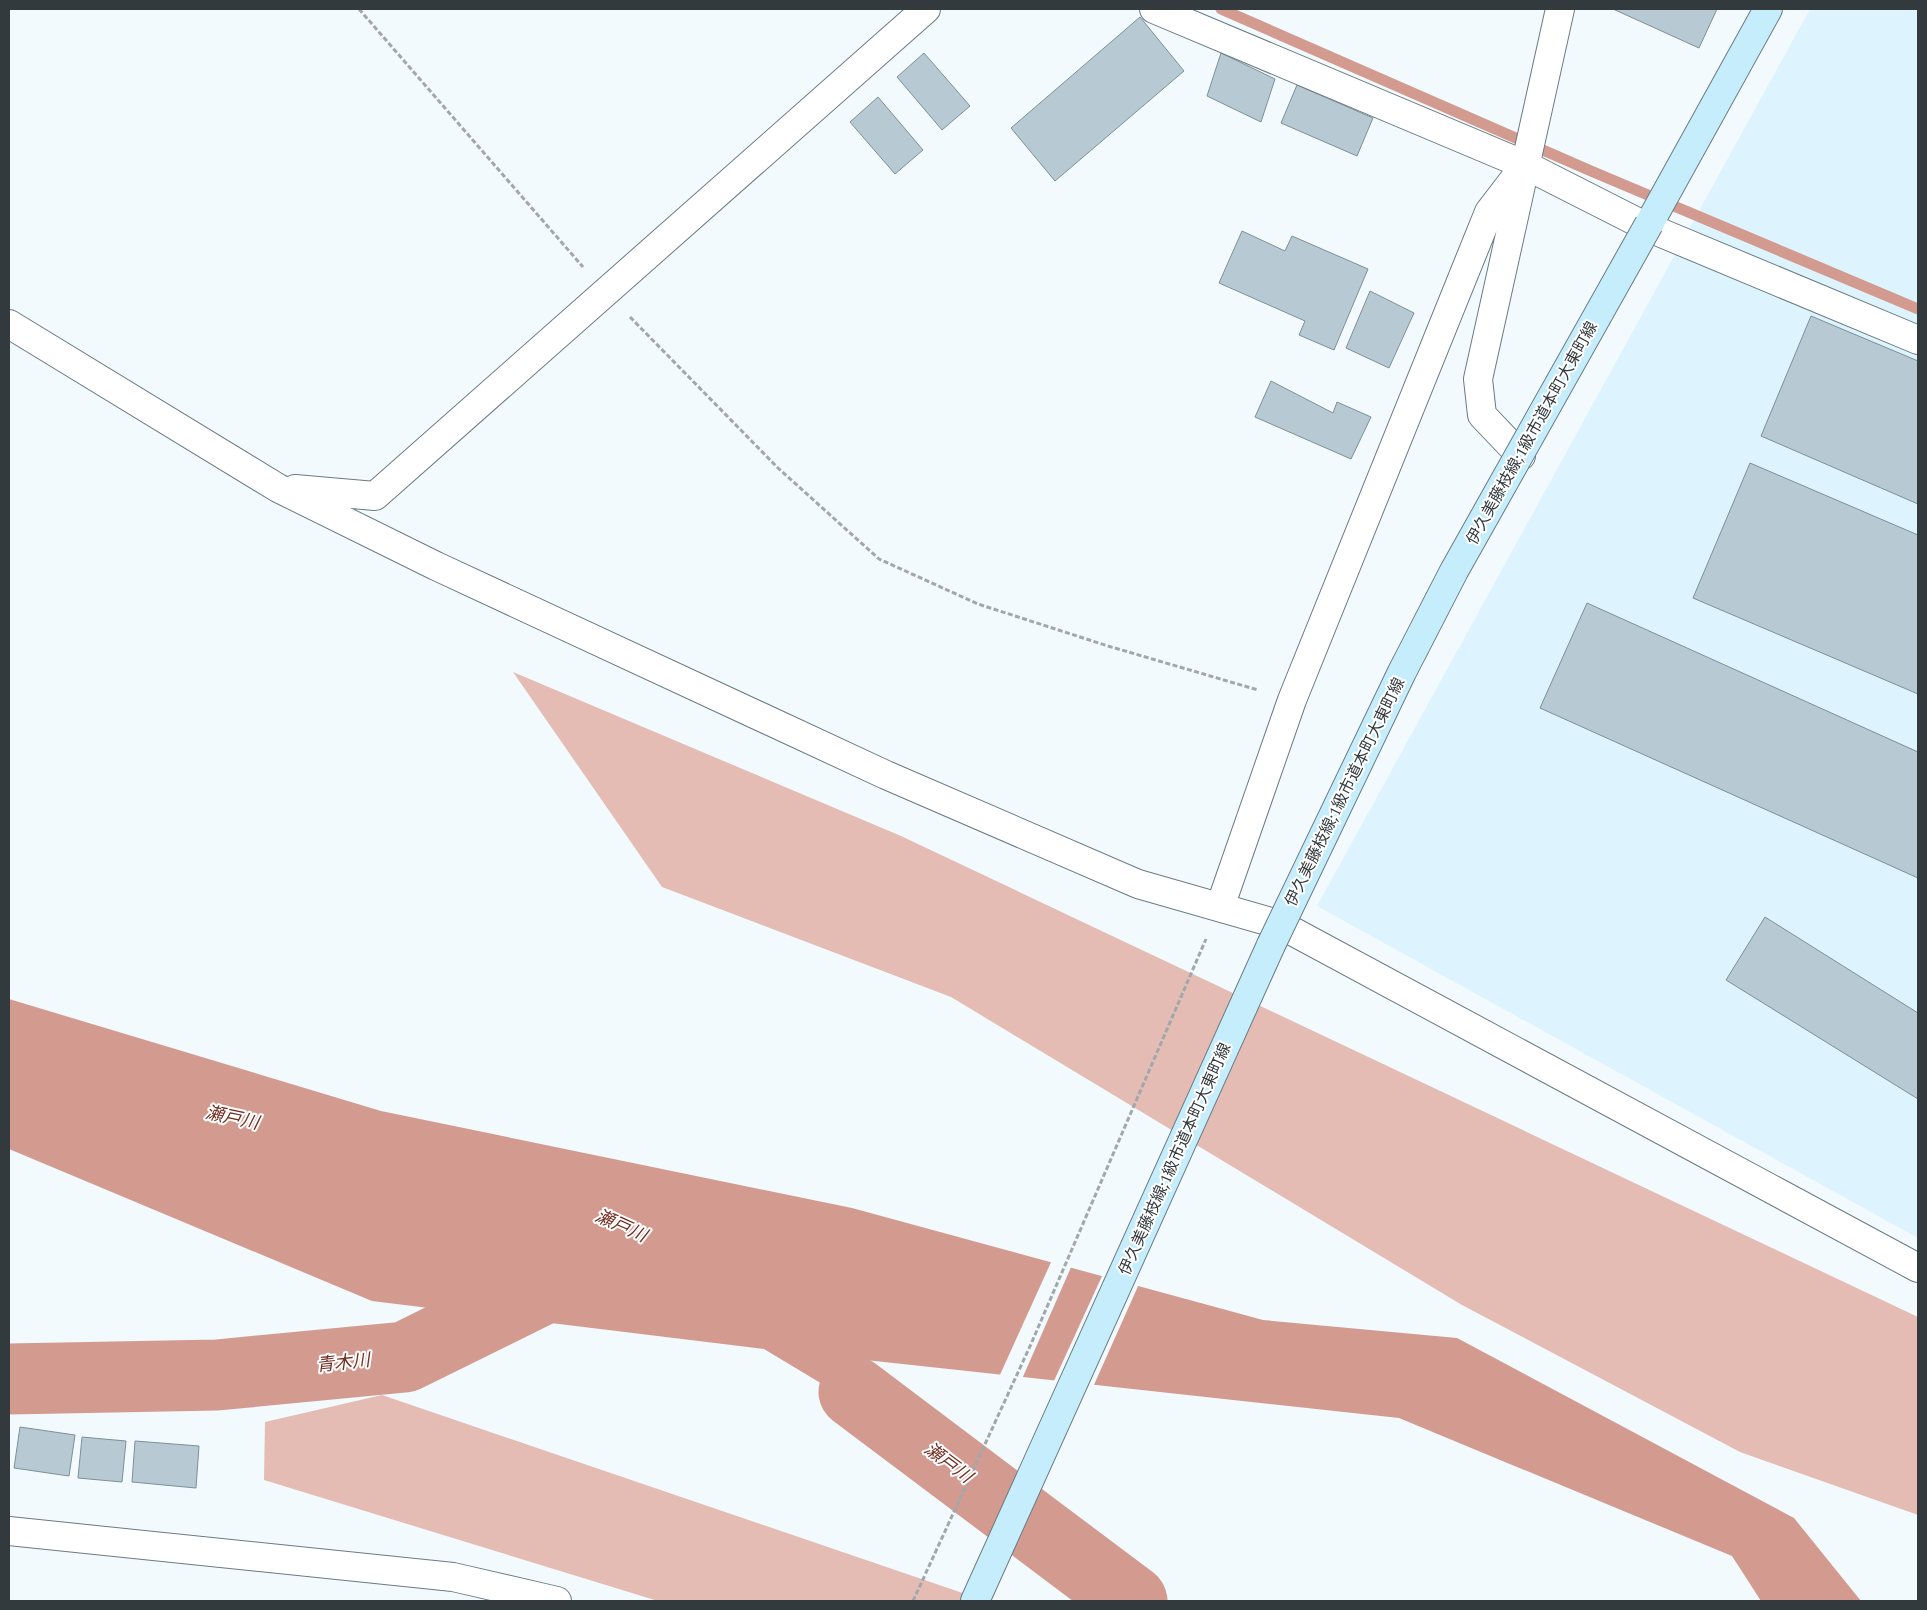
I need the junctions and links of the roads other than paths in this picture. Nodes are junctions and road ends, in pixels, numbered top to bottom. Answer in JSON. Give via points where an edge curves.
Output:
{"nodes":[{"id":1,"x":926,"y":9,"type":"edge"},
{"id":2,"x":1154,"y":9,"type":"edge"},
{"id":3,"x":1560,"y":9,"type":"edge"},
{"id":4,"x":1768,"y":9,"type":"edge"},
{"id":5,"x":1525,"y":166,"type":"junction"},
{"id":6,"x":1647,"y":227,"type":"junction"},
{"id":7,"x":9,"y":324,"type":"edge"},
{"id":8,"x":1918,"y":340,"type":"edge"},
{"id":9,"x":1521,"y":456,"type":"junction"},
{"id":10,"x":278,"y":488,"type":"junction"},
{"id":11,"x":1220,"y":907,"type":"junction"},
{"id":12,"x":1281,"y":925,"type":"junction"},
{"id":13,"x":1918,"y":1268,"type":"edge"},
{"id":14,"x":9,"y":1531,"type":"edge"},
{"id":15,"x":557,"y":1601,"type":"edge"},
{"id":16,"x":976,"y":1601,"type":"edge"}],
"edges":[{"from":1,"to":10,"type":"street","via":[[375,496]]},
{"from":2,"to":5,"type":"street"},
{"from":3,"to":5,"type":"street"},
{"from":4,"to":6,"type":"main road","name":"伊久美藤枝線;1級市道本町大東町線"},
{"from":5,"to":6,"type":"street"},
{"from":5,"to":9,"type":"street","via":[[1478,380],[1482,415]]},
{"from":5,"to":11,"type":"street","via":[[1489,212],[1292,700]]},
{"from":6,"to":8,"type":"street"},
{"from":6,"to":9,"type":"main road","name":"伊久美藤枝線;1級市道本町大東町線","bridge":true},
{"from":7,"to":10,"type":"street"},
{"from":9,"to":12,"type":"main road","name":"伊久美藤枝線;1級市道本町大東町線","bridge":true,"via":[[1441,596]]},
{"from":10,"to":11,"type":"street","via":[[436,566],[886,775],[1138,884]]},
{"from":11,"to":12,"type":"street"},
{"from":12,"to":13,"type":"street"},
{"from":12,"to":16,"type":"main road","name":"伊久美藤枝線;1級市道本町大東町線","bridge":true},
{"from":14,"to":15,"type":"street","via":[[452,1578]]}]}
